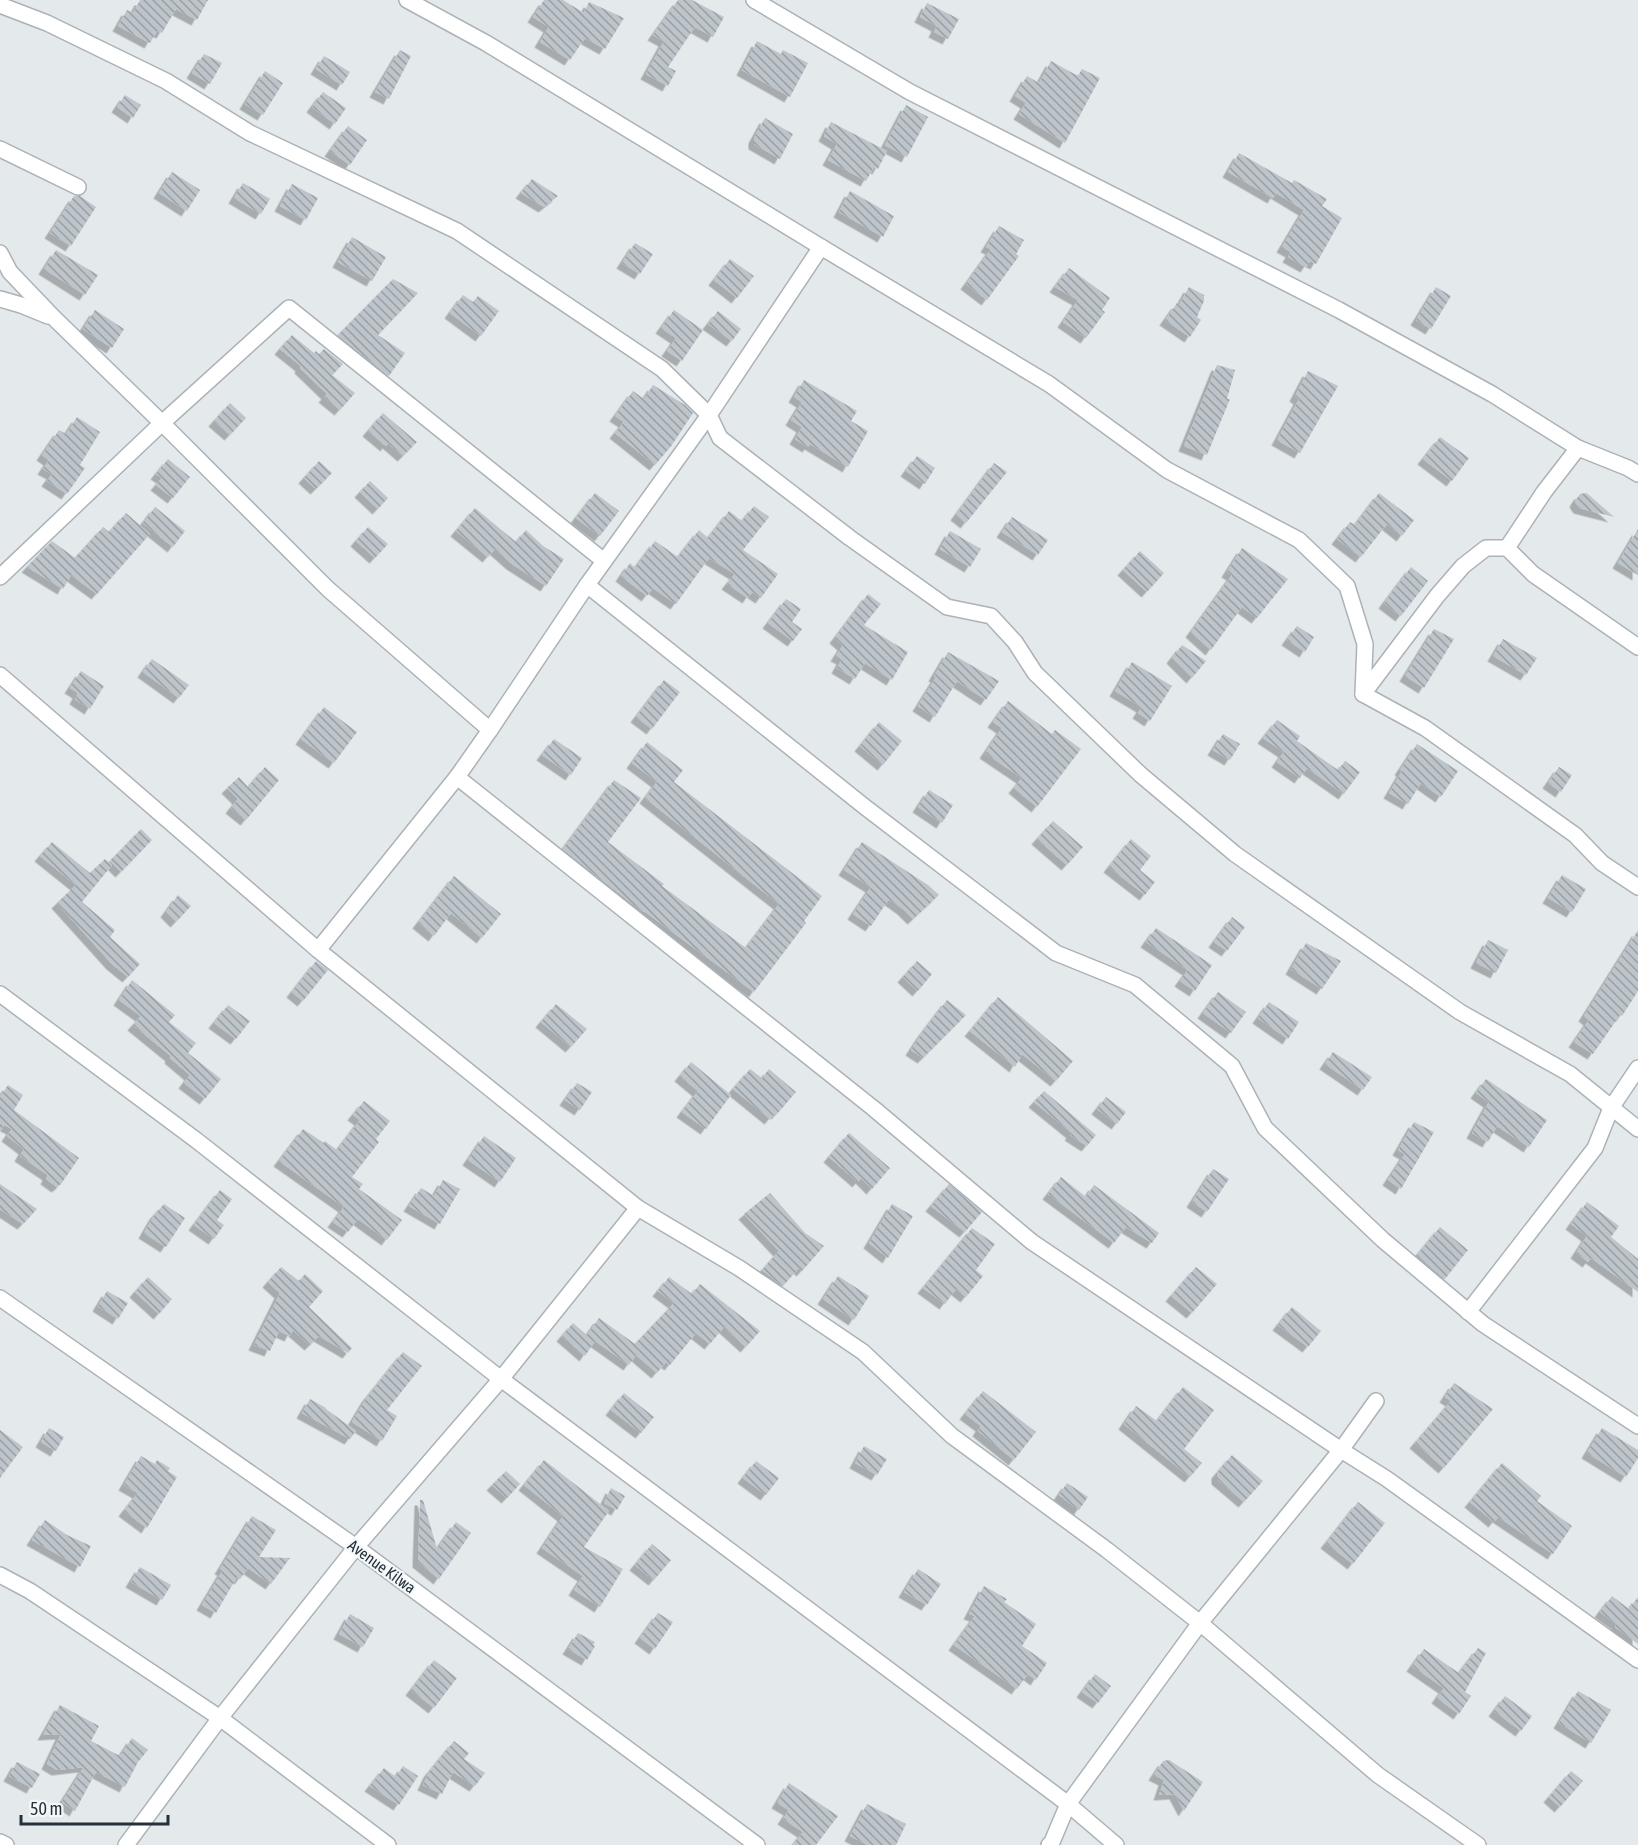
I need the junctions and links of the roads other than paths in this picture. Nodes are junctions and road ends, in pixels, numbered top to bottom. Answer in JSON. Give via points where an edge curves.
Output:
{"nodes":[{"id":1,"x":407,"y":0,"type":"edge"},
{"id":2,"x":754,"y":0,"type":"edge"},
{"id":3,"x":0,"y":5,"type":"edge"},
{"id":4,"x":0,"y":149,"type":"edge"},
{"id":5,"x":78,"y":187,"type":"dead end"},
{"id":6,"x":820,"y":247,"type":"junction"},
{"id":7,"x":0,"y":253,"type":"edge"},
{"id":8,"x":0,"y":299,"type":"edge"},
{"id":9,"x":54,"y":318,"type":"junction"},
{"id":10,"x":709,"y":415,"type":"junction"},
{"id":11,"x":162,"y":423,"type":"junction"},
{"id":12,"x":1578,"y":448,"type":"junction"},
{"id":13,"x":1638,"y":474,"type":"edge"},
{"id":14,"x":1507,"y":548,"type":"junction"},
{"id":15,"x":604,"y":561,"type":"junction"},
{"id":16,"x":0,"y":577,"type":"edge"},
{"id":17,"x":587,"y":585,"type":"junction"},
{"id":18,"x":1638,"y":647,"type":"edge"},
{"id":19,"x":0,"y":675,"type":"edge"},
{"id":20,"x":1363,"y":694,"type":"junction"},
{"id":21,"x":490,"y":730,"type":"junction"},
{"id":22,"x":457,"y":777,"type":"junction"},
{"id":23,"x":1638,"y":887,"type":"edge"},
{"id":24,"x":318,"y":950,"type":"junction"},
{"id":25,"x":0,"y":994,"type":"edge"},
{"id":26,"x":1638,"y":1068,"type":"edge"},
{"id":27,"x":1611,"y":1108,"type":"junction"},
{"id":28,"x":1638,"y":1129,"type":"edge"},
{"id":29,"x":638,"y":1208,"type":"junction"},
{"id":30,"x":0,"y":1298,"type":"edge"},
{"id":31,"x":1468,"y":1312,"type":"junction"},
{"id":32,"x":501,"y":1379,"type":"junction"},
{"id":33,"x":1376,"y":1401,"type":"dead end"},
{"id":34,"x":1638,"y":1426,"type":"edge"},
{"id":35,"x":1341,"y":1450,"type":"junction"},
{"id":36,"x":356,"y":1547,"type":"junction"},
{"id":37,"x":0,"y":1575,"type":"edge"},
{"id":38,"x":1200,"y":1623,"type":"junction"},
{"id":39,"x":1638,"y":1660,"type":"edge"},
{"id":40,"x":220,"y":1718,"type":"junction"},
{"id":41,"x":1068,"y":1804,"type":"junction"},
{"id":42,"x":0,"y":1842,"type":"edge"},
{"id":43,"x":6,"y":1845,"type":"edge"},
{"id":44,"x":126,"y":1845,"type":"edge"},
{"id":45,"x":388,"y":1845,"type":"edge"},
{"id":46,"x":757,"y":1845,"type":"edge"},
{"id":47,"x":1049,"y":1845,"type":"edge"},
{"id":48,"x":1116,"y":1845,"type":"edge"},
{"id":49,"x":1478,"y":1845,"type":"edge"}],
"edges":[{"from":1,"to":6,"type":"street","via":[[486,43]]},
{"from":2,"to":12,"type":"street","via":[[910,92],[1339,310],[1492,394]]},
{"from":3,"to":10,"type":"street","via":[[47,23],[166,81],[250,133],[457,231],[662,369]]},
{"from":4,"to":5,"type":"street"},
{"from":6,"to":10,"type":"street"},
{"from":6,"to":20,"type":"street","via":[[1049,384],[1167,470],[1299,540],[1347,586],[1365,644]]},
{"from":7,"to":9,"type":"street","via":[[10,272]]},
{"from":8,"to":9,"type":"street"},
{"from":9,"to":11,"type":"street"},
{"from":10,"to":15,"type":"street"},
{"from":10,"to":27,"type":"street","via":[[720,438],[850,538],[947,607],[991,616],[1015,642],[1035,673],[1141,775],[1235,854],[1460,1012],[1570,1074]]},
{"from":11,"to":15,"type":"street","via":[[289,308]]},
{"from":11,"to":16,"type":"street"},
{"from":11,"to":21,"type":"street","via":[[328,589]]},
{"from":12,"to":13,"type":"street"},
{"from":12,"to":14,"type":"street"},
{"from":14,"to":18,"type":"street","via":[[1533,574]]},
{"from":14,"to":20,"type":"street","via":[[1486,548],[1463,566]]},
{"from":15,"to":17,"type":"street"},
{"from":17,"to":21,"type":"street"},
{"from":17,"to":31,"type":"street","via":[[865,807],[1056,953],[1135,985],[1232,1066],[1265,1128]]},
{"from":19,"to":24,"type":"street"},
{"from":20,"to":23,"type":"street","via":[[1425,728],[1575,835],[1602,863]]},
{"from":21,"to":22,"type":"street"},
{"from":22,"to":24,"type":"street"},
{"from":22,"to":35,"type":"street","via":[[873,1108],[1032,1242]]},
{"from":24,"to":29,"type":"street"},
{"from":25,"to":32,"type":"street","via":[[196,1140]]},
{"from":26,"to":27,"type":"street"},
{"from":27,"to":28,"type":"street"},
{"from":27,"to":31,"type":"street","via":[[1595,1148]]},
{"from":29,"to":32,"type":"street"},
{"from":29,"to":38,"type":"street","via":[[739,1268],[863,1352],[952,1436]]},
{"from":30,"to":36,"type":"street","name":"Avenue Kilwa"},
{"from":31,"to":34,"type":"street"},
{"from":32,"to":36,"type":"street"},
{"from":32,"to":41,"type":"street"},
{"from":33,"to":35,"type":"street"},
{"from":35,"to":38,"type":"street"},
{"from":35,"to":39,"type":"street"},
{"from":36,"to":40,"type":"street"},
{"from":36,"to":46,"type":"street","name":"Avenue Kilwa"},
{"from":37,"to":40,"type":"street"},
{"from":38,"to":41,"type":"street"},
{"from":38,"to":49,"type":"street","via":[[1378,1775]]},
{"from":40,"to":44,"type":"street"},
{"from":40,"to":45,"type":"street"},
{"from":41,"to":47,"type":"street"},
{"from":41,"to":48,"type":"street"},
{"from":42,"to":43,"type":"street"}]}
